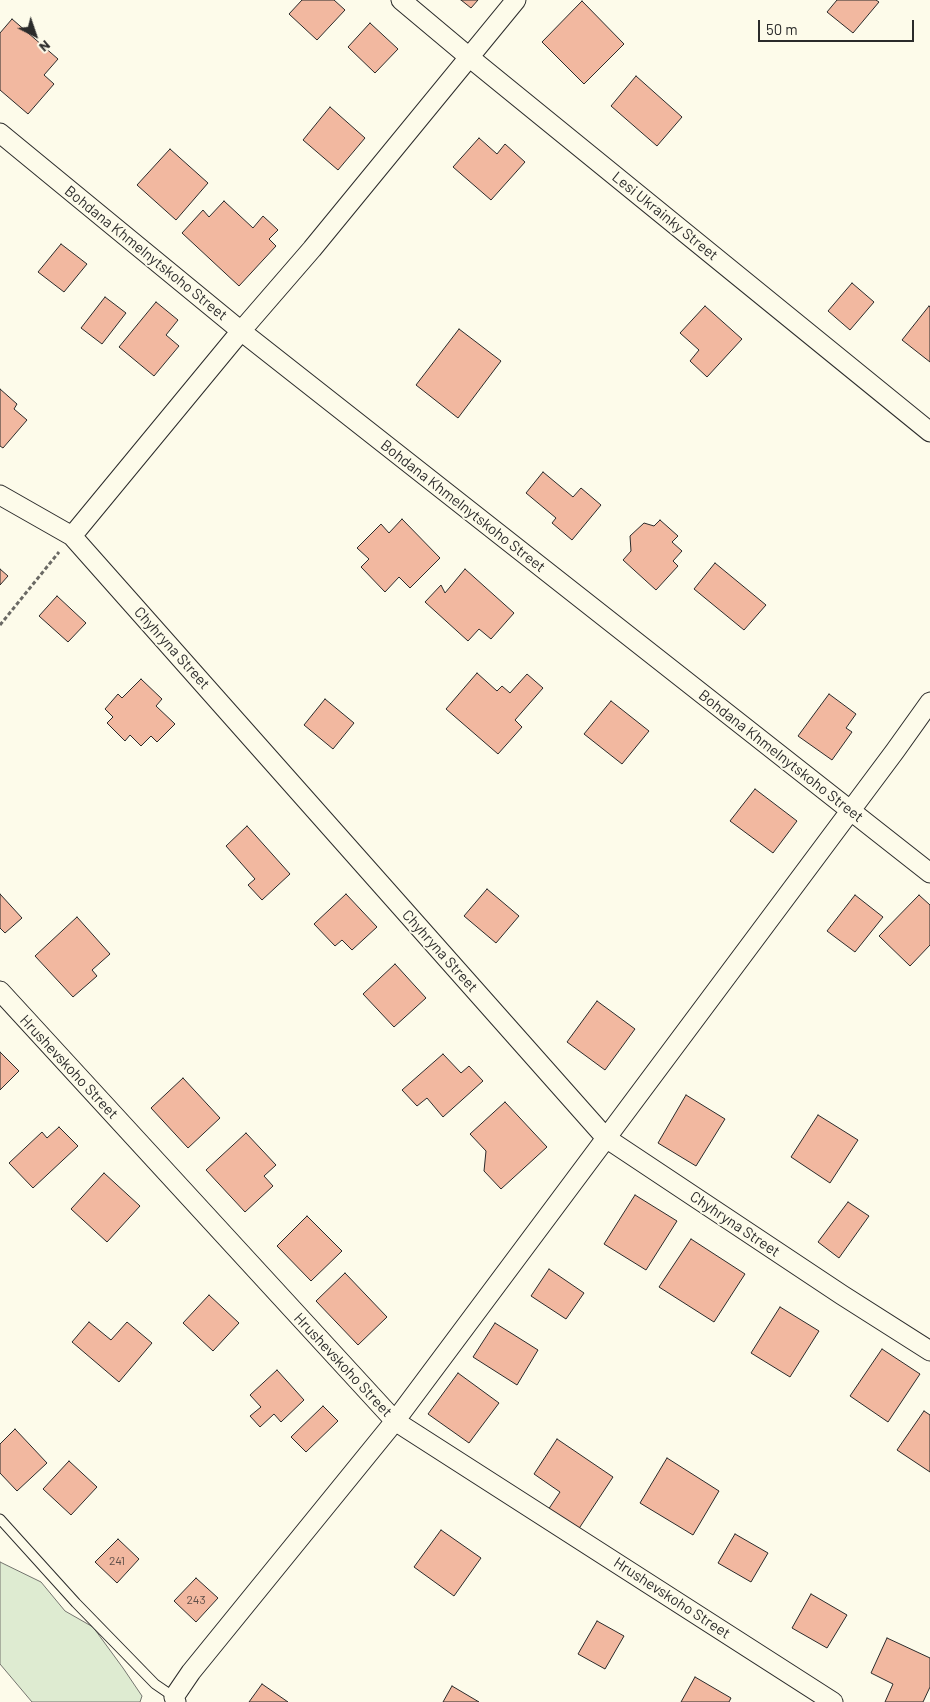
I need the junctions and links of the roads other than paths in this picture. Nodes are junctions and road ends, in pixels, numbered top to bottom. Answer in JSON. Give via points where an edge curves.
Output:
{"nodes":[{"id":1,"x":401,"y":0,"type":"edge"},
{"id":2,"x":516,"y":0,"type":"edge"},
{"id":3,"x":469,"y":58,"type":"junction"},
{"id":4,"x":0,"y":133,"type":"edge"},
{"id":5,"x":241,"y":331,"type":"junction"},
{"id":6,"x":930,"y":432,"type":"edge"},
{"id":7,"x":0,"y":495,"type":"edge"},
{"id":8,"x":72,"y":536,"type":"junction"},
{"id":9,"x":930,"y":702,"type":"edge"},
{"id":10,"x":850,"y":811,"type":"junction"},
{"id":11,"x":930,"y":873,"type":"edge"},
{"id":12,"x":0,"y":991,"type":"edge"},
{"id":13,"x":606,"y":1138,"type":"junction"},
{"id":14,"x":930,"y":1351,"type":"edge"},
{"id":15,"x":394,"y":1421,"type":"junction"},
{"id":16,"x":0,"y":1519,"type":"edge"},
{"id":17,"x":173,"y":1700,"type":"edge"},
{"id":18,"x":834,"y":1702,"type":"edge"}],
"edges":[{"from":1,"to":3,"type":"street","name":"Lesi Ukrainky Street"},
{"from":2,"to":3,"type":"street"},
{"from":3,"to":5,"type":"street"},
{"from":3,"to":6,"type":"street","name":"Lesi Ukrainky Street"},
{"from":4,"to":5,"type":"street","name":"Bohdana Khmelnytskoho Street"},
{"from":5,"to":8,"type":"street"},
{"from":5,"to":10,"type":"street","name":"Bohdana Khmelnytskoho Street"},
{"from":7,"to":8,"type":"street","name":"Chyhryna Street"},
{"from":8,"to":13,"type":"street","name":"Chyhryna Street"},
{"from":9,"to":10,"type":"street"},
{"from":10,"to":11,"type":"street","name":"Bohdana Khmelnytskoho Street"},
{"from":10,"to":13,"type":"street"},
{"from":12,"to":15,"type":"street","name":"Hrushevskoho Street"},
{"from":13,"to":14,"type":"street","name":"Chyhryna Street"},
{"from":13,"to":15,"type":"street"},
{"from":15,"to":17,"type":"street","via":[[191,1672]]},
{"from":15,"to":18,"type":"street","name":"Hrushevskoho Street"},
{"from":16,"to":17,"type":"lane","via":[[89,1617]]}]}
